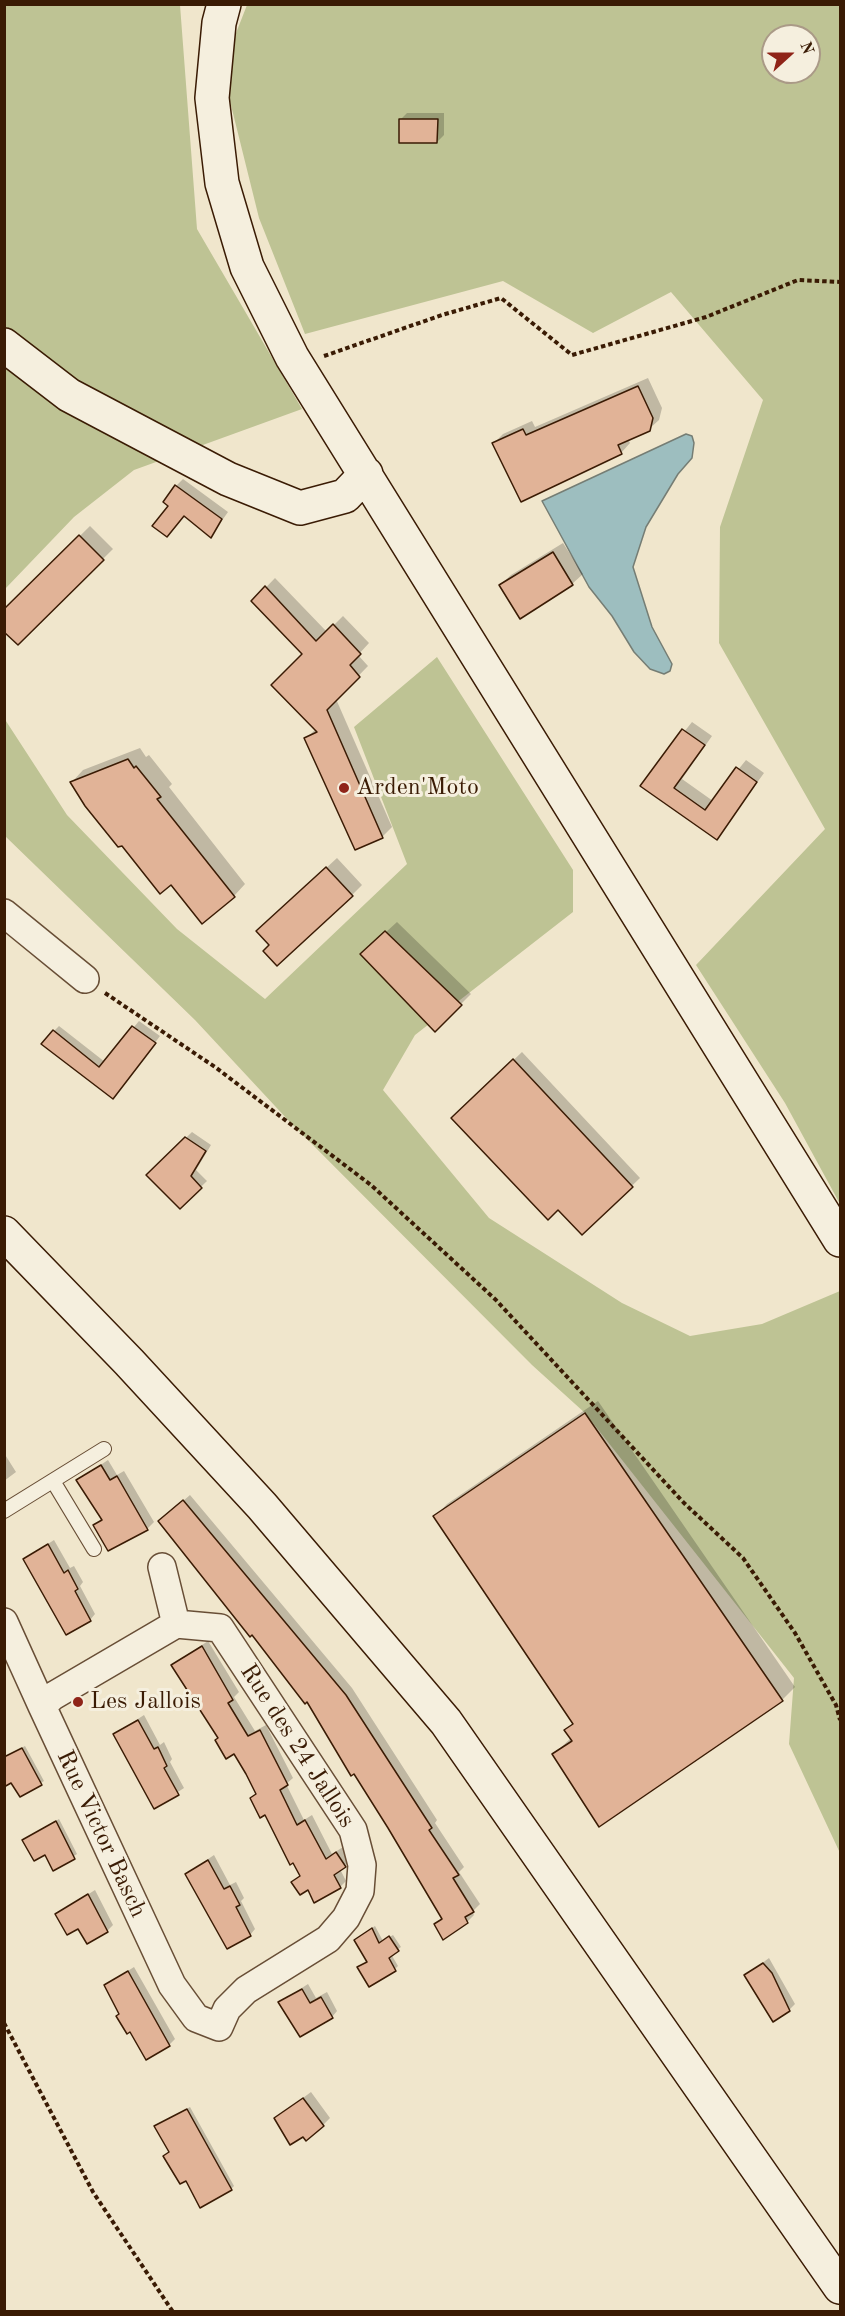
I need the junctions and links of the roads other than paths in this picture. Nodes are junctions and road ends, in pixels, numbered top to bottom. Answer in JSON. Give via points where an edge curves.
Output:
{"nodes":[{"id":1,"x":224,"y":4,"type":"edge"},
{"id":2,"x":4,"y":345,"type":"edge"},
{"id":3,"x":366,"y":474,"type":"junction"},
{"id":4,"x":4,"y":913,"type":"edge"},
{"id":5,"x":85,"y":979,"type":"road end"},
{"id":6,"x":4,"y":1233,"type":"edge"},
{"id":7,"x":840,"y":1240,"type":"edge"},
{"id":8,"x":104,"y":1449,"type":"dead end"},
{"id":9,"x":53,"y":1481,"type":"junction"},
{"id":10,"x":4,"y":1511,"type":"edge"},
{"id":11,"x":94,"y":1549,"type":"dead end"},
{"id":12,"x":162,"y":1567,"type":"dead end"},
{"id":13,"x":4,"y":1622,"type":"edge"},
{"id":14,"x":176,"y":1624,"type":"junction"},
{"id":15,"x":42,"y":1706,"type":"junction"},
{"id":16,"x":219,"y":2027,"type":"joint"},
{"id":17,"x":840,"y":2287,"type":"edge"}],
"edges":[{"from":1,"to":3,"type":"street","via":[[212,98],[222,183],[247,267],[298,365]]},
{"from":2,"to":3,"type":"street","via":[[69,395],[228,479],[300,508],[345,496]]},
{"from":3,"to":7,"type":"street"},
{"from":4,"to":5,"type":"street"},
{"from":6,"to":17,"type":"street","via":[[262,1506],[446,1722]]},
{"from":8,"to":9,"type":"lane"},
{"from":9,"to":10,"type":"lane"},
{"from":9,"to":11,"type":"lane"},
{"from":12,"to":14,"type":"street"},
{"from":13,"to":15,"type":"street","name":"Rue Victor Basch"},
{"from":14,"to":15,"type":"street"},
{"from":14,"to":16,"type":"street","name":"Rue des 24 Jallois","via":[[220,1628],[353,1830],[362,1866],[360,1891],[346,1918],[328,1939],[246,1990],[227,2009]]},
{"from":15,"to":16,"type":"street","name":"Rue Victor Basch","via":[[171,1985],[196,2018]]}]}
